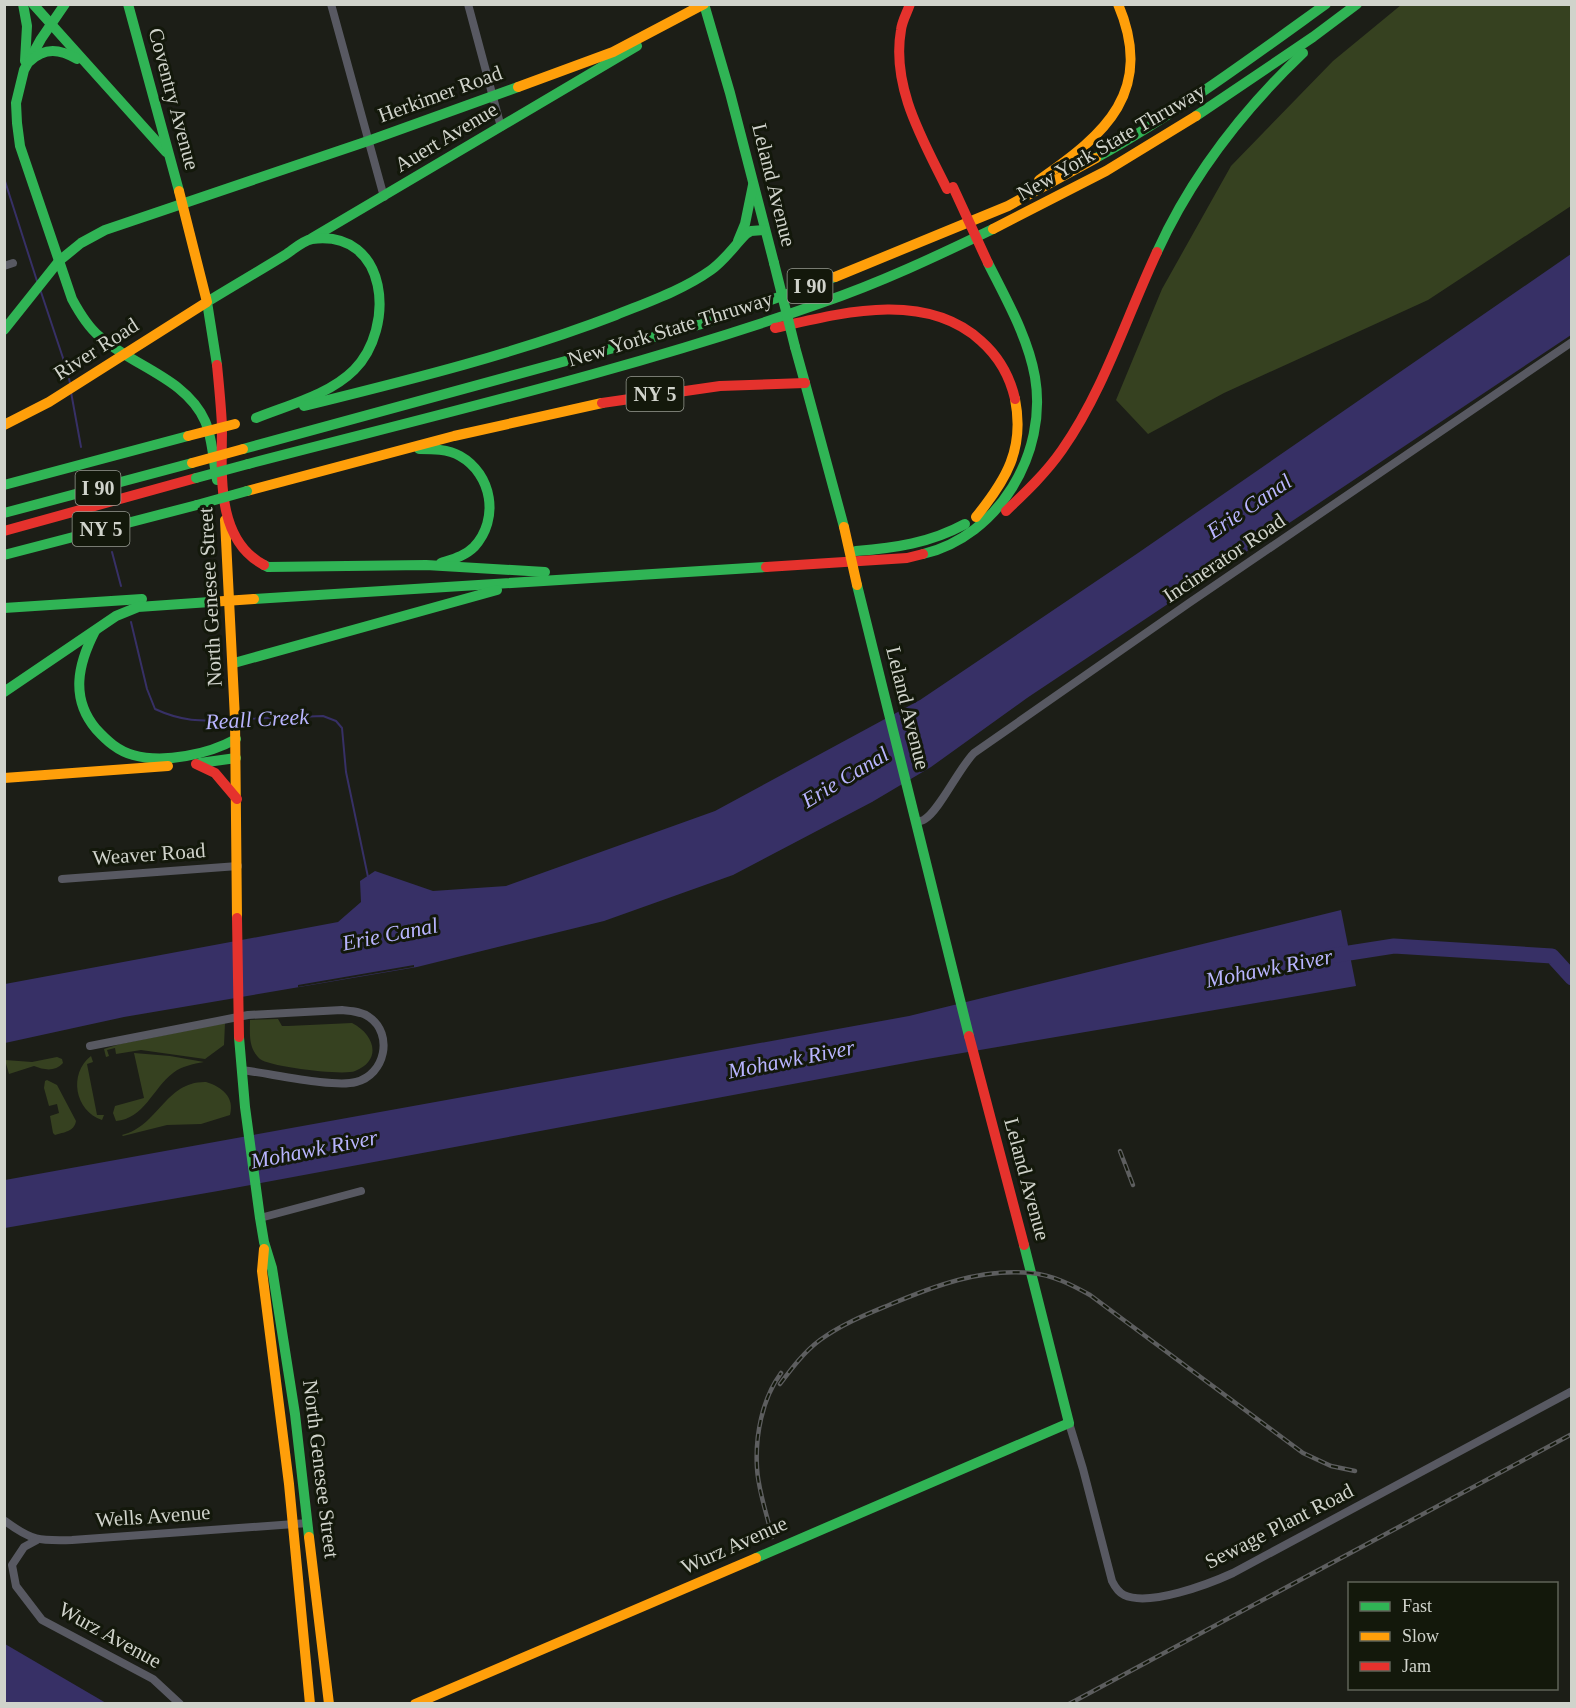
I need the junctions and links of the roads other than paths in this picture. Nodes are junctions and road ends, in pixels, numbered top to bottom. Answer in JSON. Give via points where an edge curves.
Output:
{"nodes":[{"id":1,"x":23,"y":4,"type":"edge"},
{"id":2,"x":33,"y":4,"type":"edge"},
{"id":3,"x":65,"y":4,"type":"edge"},
{"id":4,"x":128,"y":4,"type":"edge"},
{"id":5,"x":331,"y":4,"type":"edge"},
{"id":6,"x":468,"y":4,"type":"edge"},
{"id":7,"x":704,"y":4,"type":"edge"},
{"id":8,"x":910,"y":4,"type":"edge"},
{"id":9,"x":916,"y":4,"type":"edge"},
{"id":10,"x":1118,"y":4,"type":"edge"},
{"id":11,"x":1326,"y":4,"type":"edge"},
{"id":12,"x":1357,"y":4,"type":"edge"},
{"id":13,"x":1342,"y":16,"type":"junction"},
{"id":14,"x":51,"y":23,"type":"junction"},
{"id":15,"x":24,"y":67,"type":"junction"},
{"id":16,"x":94,"y":72,"type":"junction"},
{"id":17,"x":493,"y":97,"type":"junction"},
{"id":18,"x":501,"y":127,"type":"junction"},
{"id":19,"x":368,"y":141,"type":"junction"},
{"id":20,"x":170,"y":157,"type":"junction"},
{"id":21,"x":753,"y":185,"type":"junction"},
{"id":22,"x":950,"y":188,"type":"junction"},
{"id":23,"x":384,"y":197,"type":"junction"},
{"id":24,"x":182,"y":203,"type":"junction"},
{"id":25,"x":978,"y":219,"type":"junction"},
{"id":26,"x":765,"y":230,"type":"junction"},
{"id":27,"x":310,"y":239,"type":"junction"},
{"id":28,"x":738,"y":241,"type":"junction"},
{"id":29,"x":59,"y":261,"type":"junction"},
{"id":30,"x":985,"y":263,"type":"junction"},
{"id":31,"x":207,"y":302,"type":"junction"},
{"id":32,"x":4,"y":330,"type":"edge"},
{"id":33,"x":1572,"y":342,"type":"edge"},
{"id":34,"x":676,"y":350,"type":"junction"},
{"id":35,"x":123,"y":354,"type":"junction"},
{"id":36,"x":805,"y":383,"type":"junction"},
{"id":37,"x":256,"y":418,"type":"junction"},
{"id":38,"x":8,"y":423,"type":"edge"},
{"id":39,"x":401,"y":449,"type":"junction"},
{"id":40,"x":4,"y":485,"type":"edge"},
{"id":41,"x":224,"y":505,"type":"junction"},
{"id":42,"x":4,"y":513,"type":"edge"},
{"id":43,"x":976,"y":517,"type":"junction"},
{"id":44,"x":225,"y":518,"type":"junction"},
{"id":45,"x":4,"y":531,"type":"edge"},
{"id":46,"x":968,"y":534,"type":"junction"},
{"id":47,"x":4,"y":555,"type":"edge"},
{"id":48,"x":426,"y":565,"type":"junction"},
{"id":49,"x":560,"y":573,"type":"junction"},
{"id":50,"x":540,"y":580,"type":"junction"},
{"id":51,"x":253,"y":596,"type":"junction"},
{"id":52,"x":209,"y":599,"type":"junction"},
{"id":53,"x":4,"y":608,"type":"edge"},
{"id":54,"x":95,"y":630,"type":"junction"},
{"id":55,"x":234,"y":663,"type":"junction"},
{"id":56,"x":4,"y":692,"type":"edge"},
{"id":57,"x":236,"y":734,"type":"junction"},
{"id":58,"x":236,"y":758,"type":"junction"},
{"id":59,"x":193,"y":764,"type":"junction"},
{"id":60,"x":4,"y":776,"type":"edge"},
{"id":61,"x":237,"y":799,"type":"junction"},
{"id":62,"x":916,"y":822,"type":"junction"},
{"id":63,"x":238,"y":866,"type":"junction"},
{"id":64,"x":62,"y":879,"type":"dead end"},
{"id":65,"x":90,"y":1046,"type":"dead end"},
{"id":66,"x":242,"y":1070,"type":"junction"},
{"id":67,"x":361,"y":1191,"type":"dead end"},
{"id":68,"x":260,"y":1218,"type":"junction"},
{"id":69,"x":264,"y":1242,"type":"junction"},
{"id":70,"x":1572,"y":1391,"type":"edge"},
{"id":71,"x":1069,"y":1423,"type":"junction"},
{"id":72,"x":5,"y":1521,"type":"edge"},
{"id":73,"x":309,"y":1523,"type":"junction"},
{"id":74,"x":292,"y":1524,"type":"junction"},
{"id":75,"x":37,"y":1540,"type":"junction"},
{"id":76,"x":180,"y":1704,"type":"edge"},
{"id":77,"x":310,"y":1704,"type":"edge"},
{"id":78,"x":329,"y":1704,"type":"edge"},
{"id":79,"x":415,"y":1704,"type":"edge"}],
"edges":[{"from":1,"to":15,"type":"main road","via":[[28,33]]},
{"from":2,"to":14,"type":"main road"},
{"from":3,"to":14,"type":"main road"},
{"from":4,"to":20,"type":"main road","name":"Coventry Avenue"},
{"from":5,"to":19,"type":"street"},
{"from":6,"to":17,"type":"street"},
{"from":7,"to":17,"type":"main road","name":"Herkimer Road","via":[[613,52]]},
{"from":7,"to":18,"type":"main road","name":"Auert Avenue"},
{"from":7,"to":21,"type":"main road","name":"Leland Avenue"},
{"from":8,"to":22,"type":"main road","via":[[897,50],[899,76],[904,95]]},
{"from":9,"to":22,"type":"main road","via":[[907,25],[903,68],[909,92]]},
{"from":10,"to":25,"type":"main road","via":[[1131,54],[1129,76],[1113,117],[1072,157]]},
{"from":11,"to":25,"type":"main road","name":"New York State Thruway","number":"I 90","via":[[1141,133]]},
{"from":12,"to":13,"type":"main road","name":"New York State Thruway","number":"I 90"},
{"from":13,"to":34,"type":"main road","name":"New York State Thruway","number":"I 90","via":[[1139,153],[1009,223],[823,303]]},
{"from":13,"to":46,"type":"main road","via":[[1250,106],[1188,191],[1168,227],[1092,399],[1066,445],[1009,508]]},
{"from":14,"to":15,"type":"main road"},
{"from":14,"to":16,"type":"main road"},
{"from":15,"to":16,"type":"main road","via":[[34,56],[54,49],[68,53]]},
{"from":15,"to":29,"type":"main road","via":[[18,84],[15,121]]},
{"from":16,"to":20,"type":"main road"},
{"from":17,"to":18,"type":"street"},
{"from":17,"to":19,"type":"main road","name":"Herkimer Road"},
{"from":18,"to":23,"type":"main road","name":"Auert Avenue"},
{"from":19,"to":23,"type":"street"},
{"from":19,"to":24,"type":"main road","name":"Herkimer Road"},
{"from":20,"to":24,"type":"main road","name":"Coventry Avenue"},
{"from":21,"to":26,"type":"main road","name":"Leland Avenue"},
{"from":21,"to":28,"type":"main road"},
{"from":22,"to":30,"type":"main road","bridge":true},
{"from":23,"to":27,"type":"main road","name":"Auert Avenue"},
{"from":24,"to":29,"type":"main road","name":"Herkimer Road","via":[[105,230]]},
{"from":24,"to":31,"type":"main road","name":"North Genesee Street"},
{"from":25,"to":42,"type":"main road","name":"New York State Thruway","number":"I 90","bridge":true,"via":[[862,268],[709,322]]},
{"from":26,"to":28,"type":"main road","via":[[751,231]]},
{"from":26,"to":36,"type":"main road","name":"Leland Avenue","bridge":true},
{"from":27,"to":31,"type":"main road","name":"Auert Avenue"},
{"from":27,"to":37,"type":"main road","via":[[346,241],[363,254],[379,284],[382,304],[376,338],[367,355],[343,379]]},
{"from":28,"to":37,"type":"main road","via":[[719,264],[696,279],[594,323],[426,375]]},
{"from":29,"to":32,"type":"main road","name":"Herkimer Road"},
{"from":29,"to":35,"type":"main road","via":[[82,318],[99,337]]},
{"from":30,"to":43,"type":"main road","via":[[1026,365],[1031,418],[1011,481]]},
{"from":30,"to":46,"type":"main road","via":[[1029,354],[1038,403],[1029,453],[1018,480],[988,518]]},
{"from":31,"to":35,"type":"main road","name":"River Road"},
{"from":31,"to":41,"type":"main road","name":"North Genesee Street","via":[[221,407]]},
{"from":33,"to":62,"type":"street","name":"Incinerator Road","via":[[974,753],[932,812]]},
{"from":34,"to":43,"type":"main road","via":[[857,313],[923,312],[963,326],[985,342],[999,359],[1013,390],[1019,428],[1011,465]]},
{"from":34,"to":45,"type":"main road","name":"New York State Thruway","number":"I 90","bridge":true},
{"from":35,"to":38,"type":"main road","name":"River Road","via":[[64,393]]},
{"from":35,"to":44,"type":"main road","via":[[179,391],[204,420]]},
{"from":36,"to":39,"type":"main road","number":"NY 5","via":[[673,391],[609,401],[508,421]]},
{"from":36,"to":62,"type":"main road","name":"Leland Avenue","bridge":true},
{"from":37,"to":40,"type":"main road","bridge":true},
{"from":39,"to":47,"type":"main road","number":"NY 5","bridge":true},
{"from":39,"to":48,"type":"main road","via":[[432,449],[462,457],[484,479],[489,492],[488,525],[473,548],[447,563]]},
{"from":41,"to":44,"type":"main road","name":"North Genesee Street"},
{"from":41,"to":48,"type":"main road","via":[[246,556],[268,567]]},
{"from":43,"to":49,"type":"main road","via":[[952,532],[906,547]]},
{"from":44,"to":55,"type":"main road","name":"North Genesee Street"},
{"from":46,"to":50,"type":"main road","via":[[950,545],[907,558]]},
{"from":48,"to":49,"type":"main road"},
{"from":49,"to":51,"type":"main road"},
{"from":50,"to":51,"type":"main road"},
{"from":50,"to":55,"type":"main road"},
{"from":51,"to":52,"type":"main road","bridge":true},
{"from":52,"to":53,"type":"main road"},
{"from":52,"to":54,"type":"main road","via":[[138,607]]},
{"from":54,"to":56,"type":"main road"},
{"from":54,"to":57,"type":"main road","via":[[81,660],[78,693],[87,720],[107,742],[141,757],[182,757],[219,750]]},
{"from":55,"to":57,"type":"main road","name":"North Genesee Street"},
{"from":57,"to":58,"type":"main road","name":"North Genesee Street"},
{"from":58,"to":59,"type":"main road"},
{"from":58,"to":61,"type":"main road","name":"North Genesee Street"},
{"from":59,"to":60,"type":"main road"},
{"from":59,"to":61,"type":"main road","via":[[218,775]]},
{"from":61,"to":63,"type":"main road","name":"North Genesee Street"},
{"from":62,"to":71,"type":"main road","name":"Leland Avenue"},
{"from":63,"to":64,"type":"street","name":"Weaver Road"},
{"from":63,"to":66,"type":"main road","name":"North Genesee Street","bridge":true},
{"from":65,"to":66,"type":"street","via":[[248,1015],[342,1010],[369,1017],[383,1038],[382,1058],[370,1076],[353,1083]]},
{"from":66,"to":68,"type":"main road","name":"North Genesee Street"},
{"from":67,"to":68,"type":"street"},
{"from":68,"to":69,"type":"main road","name":"North Genesee Street"},
{"from":69,"to":73,"type":"main road","name":"North Genesee Street","via":[[273,1268]]},
{"from":69,"to":74,"type":"main road","name":"North Genesee Street","via":[[262,1271]]},
{"from":70,"to":71,"type":"street","name":"Sewage Plant Road","via":[[1233,1573],[1182,1592],[1142,1598],[1123,1594],[1112,1581]]},
{"from":71,"to":79,"type":"main road","name":"Wurz Avenue"},
{"from":72,"to":75,"type":"street","name":"Wells Avenue"},
{"from":73,"to":74,"type":"street","name":"Wells Avenue"},
{"from":73,"to":78,"type":"main road","name":"North Genesee Street"},
{"from":74,"to":75,"type":"street","name":"Wells Avenue"},
{"from":74,"to":77,"type":"main road","name":"North Genesee Street"},
{"from":75,"to":76,"type":"street","name":"Wurz Avenue","via":[[24,1547],[12,1565],[16,1586],[42,1620],[153,1679]]}]}
